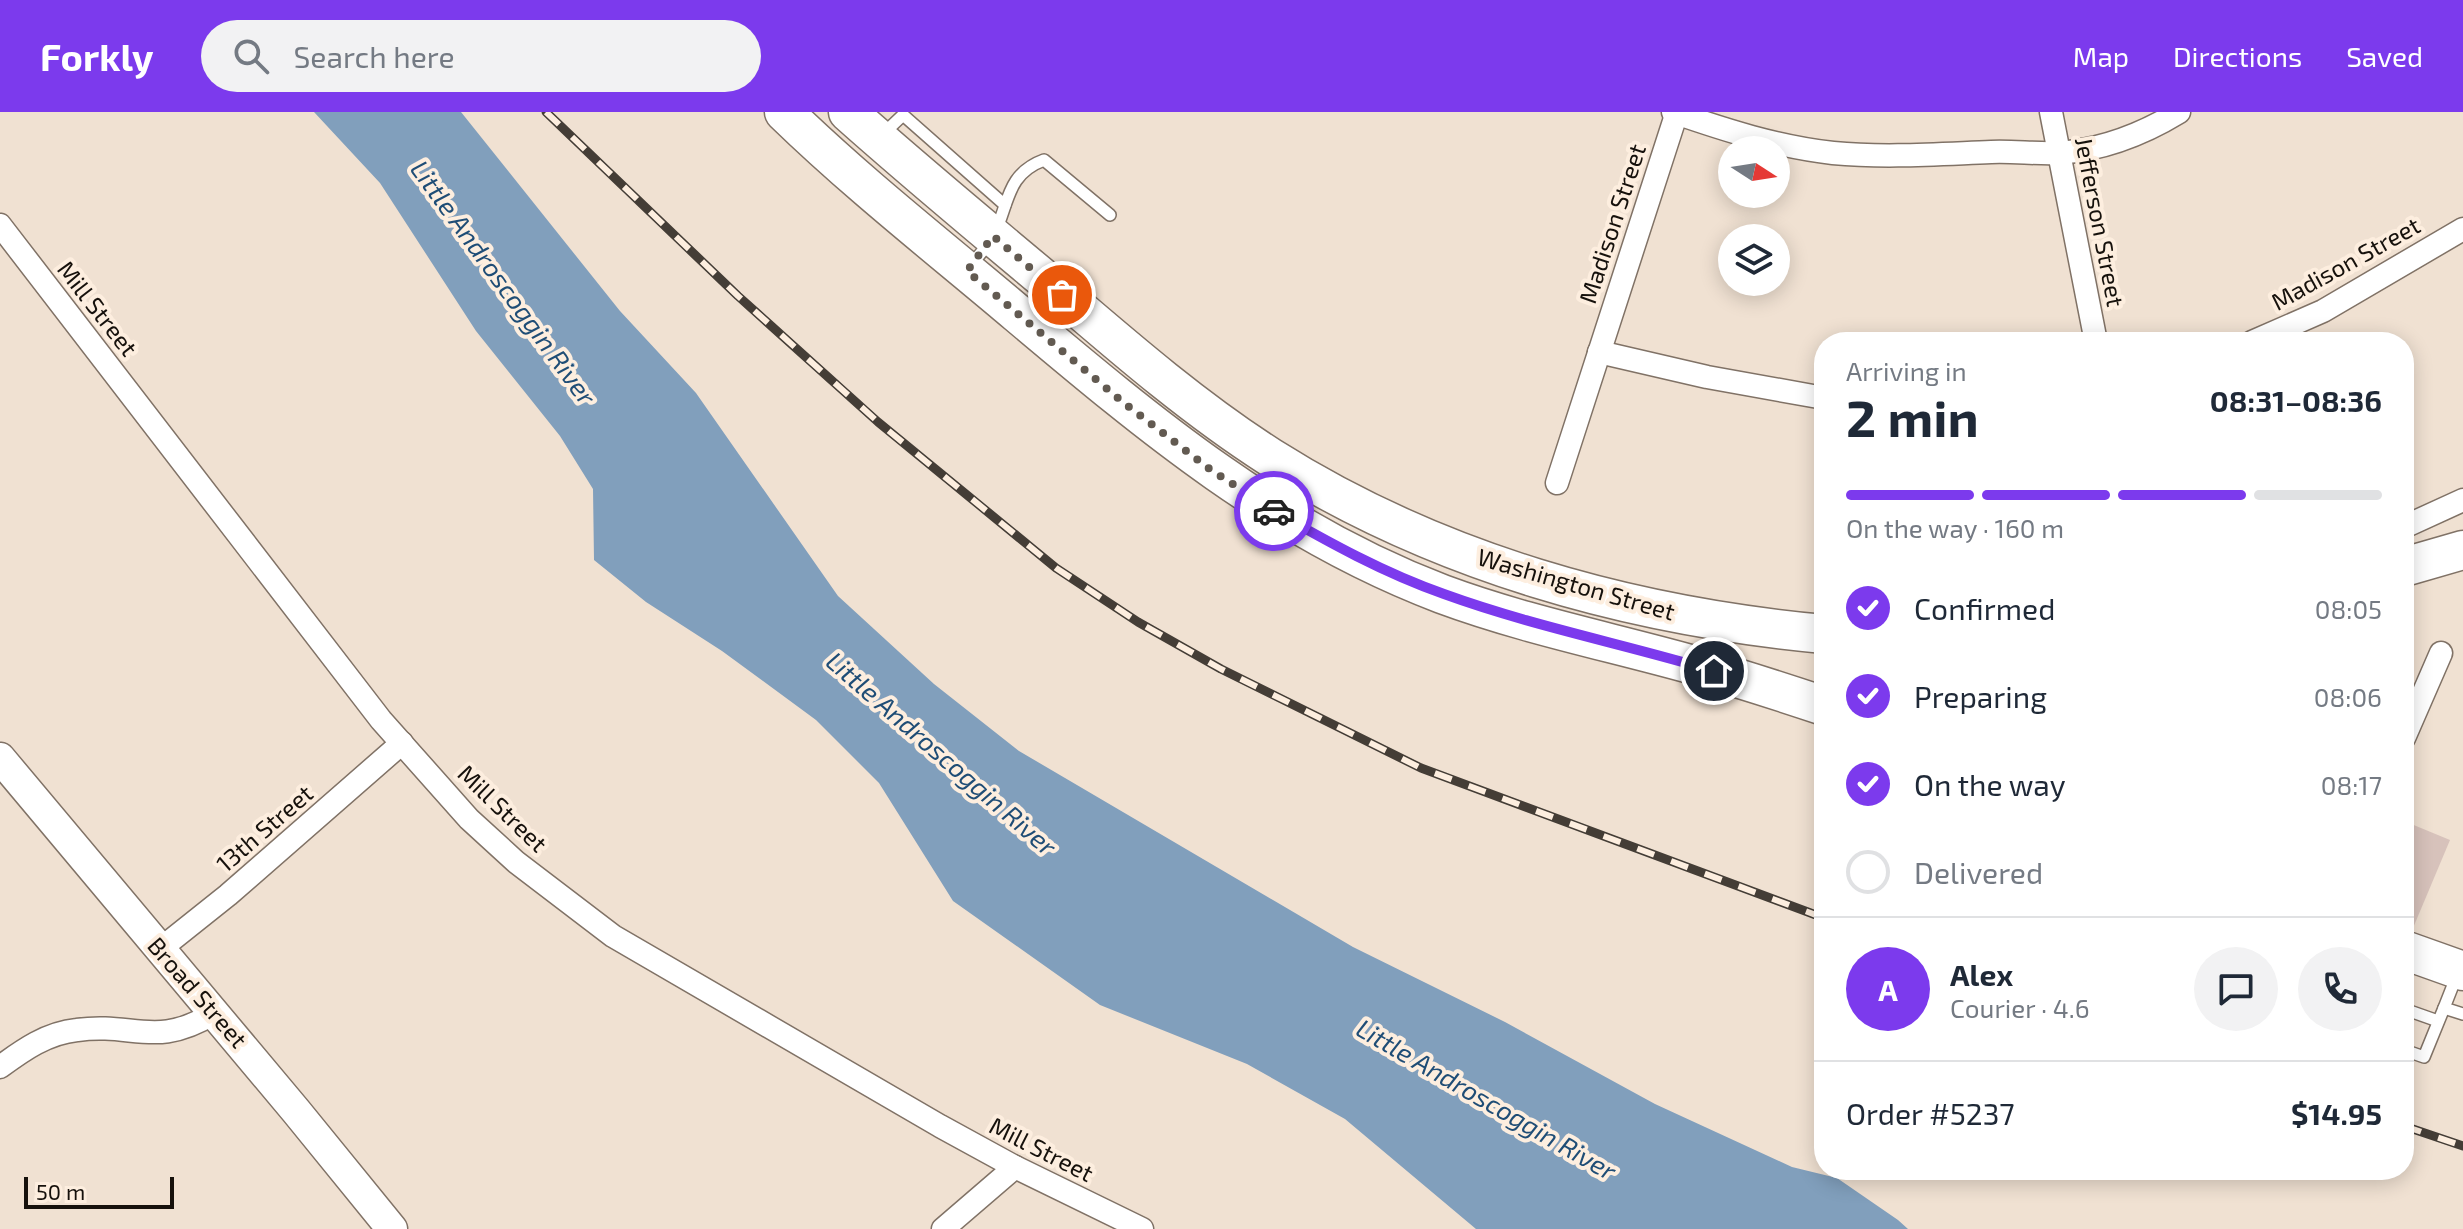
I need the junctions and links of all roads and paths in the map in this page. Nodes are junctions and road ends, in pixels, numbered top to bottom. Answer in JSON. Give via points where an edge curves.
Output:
{"nodes":[{"id":1,"x":784,"y":112,"type":"edge"},
{"id":2,"x":848,"y":112,"type":"edge"},
{"id":3,"x":1676,"y":112,"type":"edge"},
{"id":4,"x":2051,"y":112,"type":"edge"},
{"id":5,"x":2179,"y":112,"type":"edge"},
{"id":6,"x":895,"y":122,"type":"edge"},
{"id":7,"x":2060,"y":153,"type":"junction"},
{"id":8,"x":1110,"y":215,"type":"dead end"},
{"id":9,"x":999,"y":220,"type":"junction"},
{"id":10,"x":0,"y":225,"type":"edge"},
{"id":11,"x":2463,"y":229,"type":"edge"},
{"id":12,"x":967,"y":271,"type":"junction"},
{"id":13,"x":2094,"y":332,"type":"edge"},
{"id":14,"x":2275,"y":332,"type":"edge"},
{"id":15,"x":1599,"y":352,"type":"junction"},
{"id":16,"x":1814,"y":396,"type":"edge"},
{"id":17,"x":1557,"y":483,"type":"dead end"},
{"id":18,"x":2463,"y":500,"type":"edge"},
{"id":19,"x":2414,"y":522,"type":"edge"},
{"id":20,"x":2463,"y":550,"type":"edge"},
{"id":21,"x":2414,"y":564,"type":"edge"},
{"id":22,"x":1814,"y":633,"type":"edge"},
{"id":23,"x":2441,"y":653,"type":"dead end"},
{"id":24,"x":1814,"y":703,"type":"edge"},
{"id":25,"x":2414,"y":715,"type":"edge"},
{"id":26,"x":402,"y":743,"type":"junction"},
{"id":27,"x":0,"y":758,"type":"edge"},
{"id":28,"x":159,"y":950,"type":"junction"},
{"id":29,"x":2414,"y":954,"type":"edge"},
{"id":30,"x":2461,"y":971,"type":"edge"},
{"id":31,"x":2444,"y":1008,"type":"junction"},
{"id":32,"x":214,"y":1013,"type":"junction"},
{"id":33,"x":2414,"y":1013,"type":"edge"},
{"id":34,"x":2463,"y":1014,"type":"edge"},
{"id":35,"x":2438,"y":1021,"type":"junction"},
{"id":36,"x":2414,"y":1054,"type":"edge"},
{"id":37,"x":0,"y":1067,"type":"edge"},
{"id":38,"x":1015,"y":1167,"type":"junction"},
{"id":39,"x":392,"y":1229,"type":"edge"},
{"id":40,"x":943,"y":1229,"type":"edge"},
{"id":41,"x":1142,"y":1229,"type":"edge"}],
"edges":[{"from":1,"to":12,"type":"highway","name":"Washington Street"},
{"from":2,"to":6,"type":"highway","name":"Washington Street"},
{"from":3,"to":7,"type":"street","via":[[1771,142],[1834,153]]},
{"from":3,"to":15,"type":"street","name":"Madison Street"},
{"from":4,"to":7,"type":"street","name":"Jefferson Street"},
{"from":5,"to":7,"type":"street","via":[[2117,142]]},
{"from":6,"to":9,"type":"highway","name":"Washington Street"},
{"from":7,"to":13,"type":"street","name":"Jefferson Street"},
{"from":8,"to":9,"type":"lane","via":[[1044,160],[1027,166],[1011,187]]},
{"from":9,"to":12,"type":"lane"},
{"from":9,"to":22,"type":"highway","name":"Washington Street","via":[[1131,354],[1215,419],[1308,479],[1392,523],[1502,567],[1614,600],[1726,623]]},
{"from":10,"to":26,"type":"street","name":"Mill Street"},
{"from":11,"to":14,"type":"street","name":"Madison Street","via":[[2323,311]]},
{"from":12,"to":24,"type":"highway","name":"Washington Street","via":[[1211,470],[1359,558],[1442,594],[1538,625]]},
{"from":15,"to":16,"type":"street"},
{"from":15,"to":17,"type":"street","name":"Madison Street"},
{"from":18,"to":19,"type":"street"},
{"from":20,"to":21,"type":"highway"},
{"from":23,"to":25,"type":"street"},
{"from":26,"to":28,"type":"street","name":"13th Street"},
{"from":26,"to":38,"type":"street","name":"Mill Street","via":[[469,819],[516,862],[613,936]]},
{"from":27,"to":28,"type":"street","name":"Broad Street"},
{"from":28,"to":32,"type":"street","name":"Broad Street"},
{"from":29,"to":30,"type":"highway"},
{"from":30,"to":31,"type":"lane"},
{"from":31,"to":34,"type":"lane"},
{"from":31,"to":35,"type":"lane"},
{"from":32,"to":37,"type":"street","via":[[168,1033],[105,1029],[53,1035]]},
{"from":32,"to":39,"type":"street","name":"Broad Street"},
{"from":33,"to":35,"type":"lane"},
{"from":35,"to":36,"type":"lane","via":[[2424,1057]]},
{"from":38,"to":40,"type":"street"},
{"from":38,"to":41,"type":"street","name":"Mill Street"}]}
